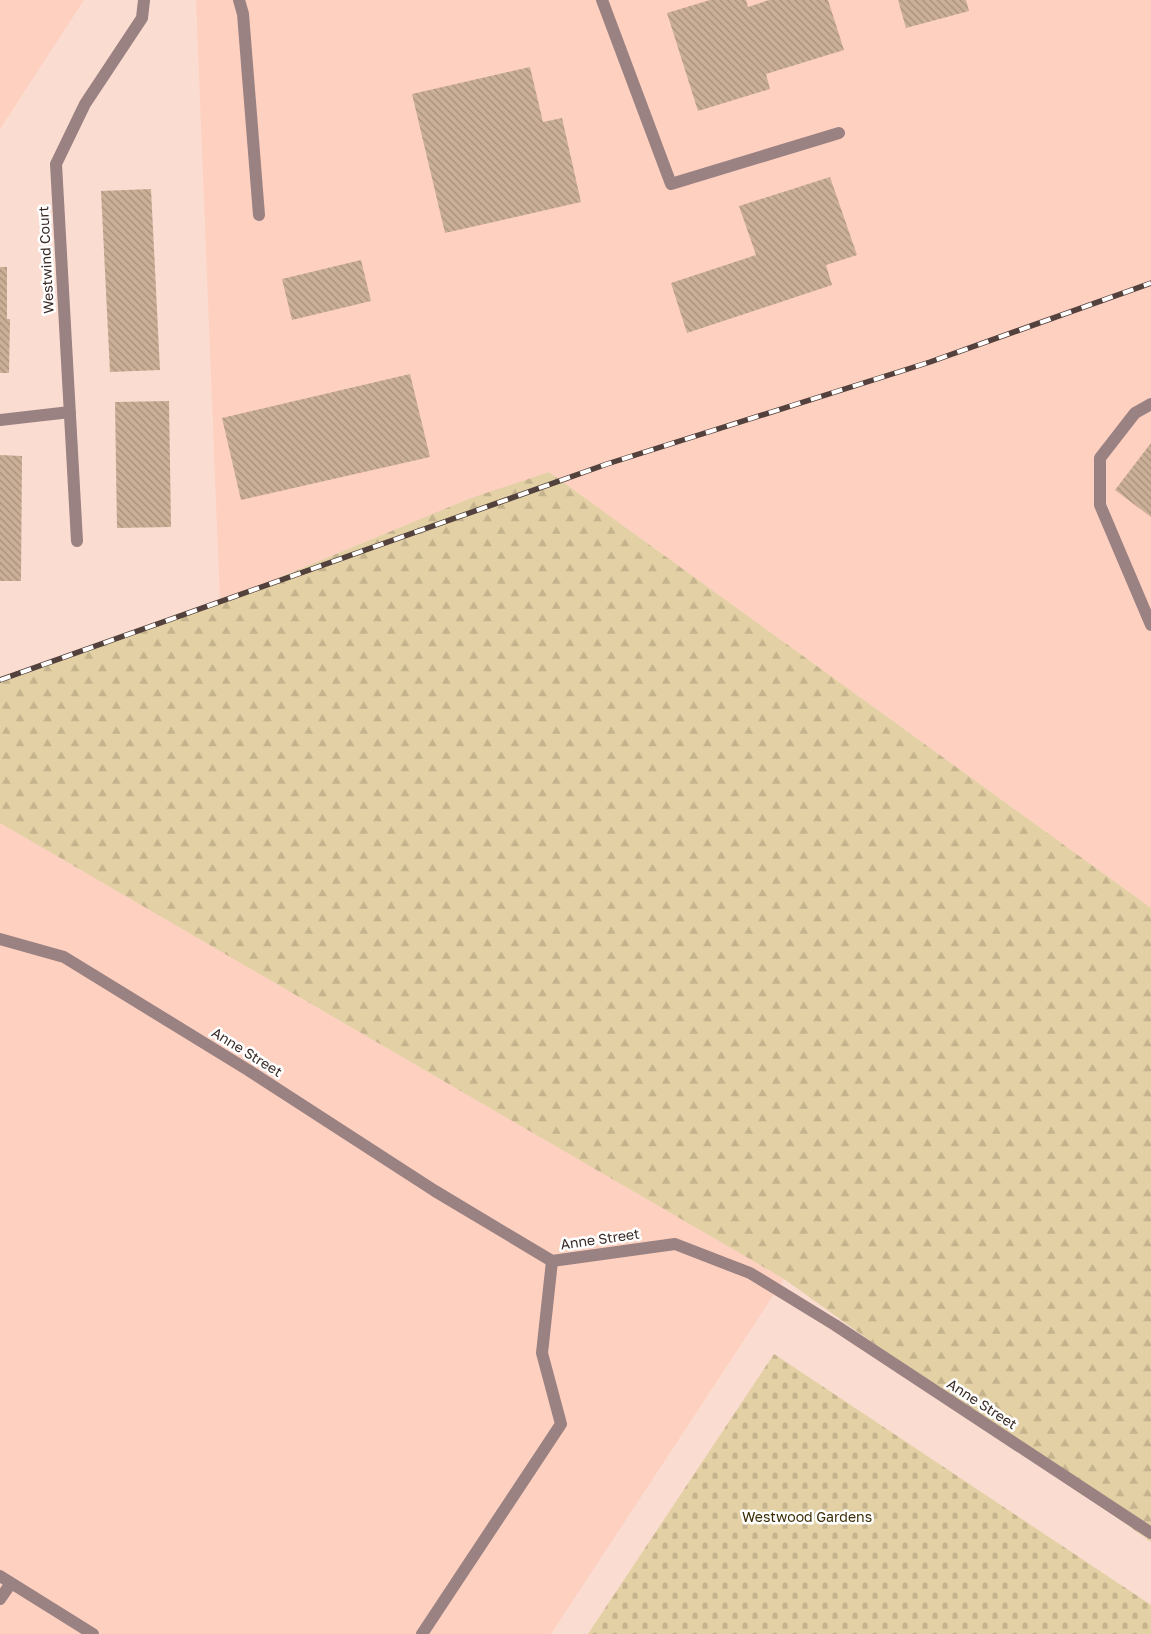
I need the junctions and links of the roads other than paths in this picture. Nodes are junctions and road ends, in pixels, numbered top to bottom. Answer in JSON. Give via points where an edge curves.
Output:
{"nodes":[{"id":1,"x":144,"y":0,"type":"edge"},
{"id":2,"x":240,"y":0,"type":"edge"},
{"id":3,"x":602,"y":0,"type":"edge"},
{"id":4,"x":839,"y":133,"type":"dead end"},
{"id":5,"x":259,"y":215,"type":"dead end"},
{"id":6,"x":1151,"y":404,"type":"edge"},
{"id":7,"x":70,"y":412,"type":"junction"},
{"id":8,"x":0,"y":420,"type":"edge"},
{"id":9,"x":77,"y":541,"type":"dead end"},
{"id":10,"x":1151,"y":625,"type":"edge"},
{"id":11,"x":0,"y":939,"type":"edge"},
{"id":12,"x":552,"y":1261,"type":"junction"},
{"id":13,"x":1151,"y":1533,"type":"edge"},
{"id":14,"x":5,"y":1579,"type":"edge"},
{"id":15,"x":0,"y":1599,"type":"edge"},
{"id":16,"x":93,"y":1634,"type":"edge"},
{"id":17,"x":422,"y":1634,"type":"edge"}],
"edges":[{"from":1,"to":7,"type":"street","name":"Westwind Court","via":[[142,18],[85,104],[56,164]]},
{"from":2,"to":5,"type":"street"},
{"from":3,"to":4,"type":"street","via":[[671,184]]},
{"from":6,"to":10,"type":"street","via":[[1135,413],[1100,458],[1100,505]]},
{"from":7,"to":8,"type":"street"},
{"from":7,"to":9,"type":"street","name":"Westwind Court"},
{"from":11,"to":12,"type":"street","name":"Anne Street","via":[[64,956],[435,1191]]},
{"from":12,"to":13,"type":"street","name":"Anne Street","via":[[675,1244],[750,1273]]},
{"from":12,"to":17,"type":"street","via":[[542,1354],[560,1424]]},
{"from":14,"to":15,"type":"street"},
{"from":14,"to":16,"type":"street"}]}
